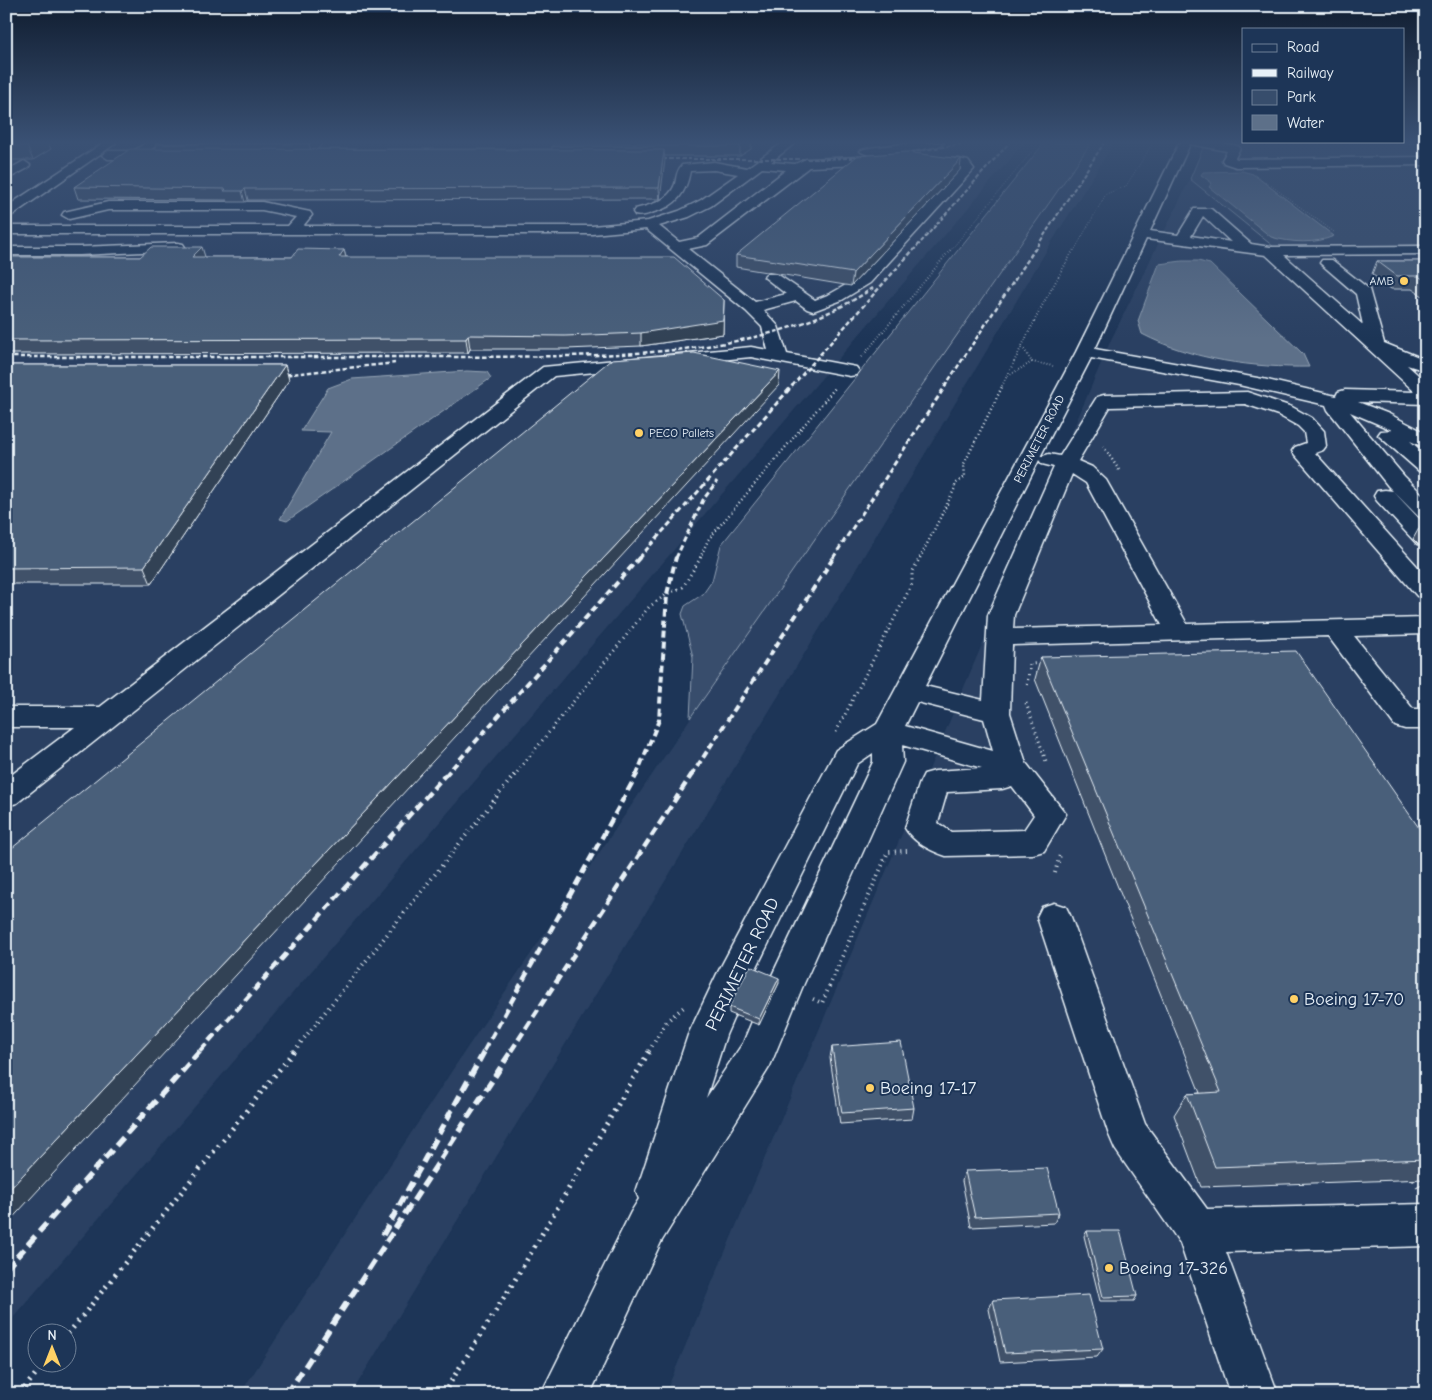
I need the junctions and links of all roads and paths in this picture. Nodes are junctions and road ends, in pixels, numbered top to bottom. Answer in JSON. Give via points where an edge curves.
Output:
{"nodes":[{"id":1,"x":656,"y":208,"type":"edge"},
{"id":2,"x":697,"y":208,"type":"edge"},
{"id":3,"x":745,"y":208,"type":"edge"},
{"id":4,"x":932,"y":208,"type":"edge"},
{"id":5,"x":1097,"y":208,"type":"edge"},
{"id":6,"x":1153,"y":208,"type":"edge"},
{"id":7,"x":1302,"y":208,"type":"edge"},
{"id":8,"x":628,"y":213,"type":"dead end"},
{"id":9,"x":649,"y":225,"type":"junction"},
{"id":10,"x":6,"y":230,"type":"edge"},
{"id":11,"x":48,"y":230,"type":"junction"},
{"id":12,"x":108,"y":230,"type":"junction"},
{"id":13,"x":291,"y":230,"type":"junction"},
{"id":14,"x":1336,"y":233,"type":"dead end"},
{"id":15,"x":1141,"y":234,"type":"junction"},
{"id":16,"x":1182,"y":239,"type":"junction"},
{"id":17,"x":190,"y":247,"type":"edge"},
{"id":18,"x":674,"y":247,"type":"junction"},
{"id":19,"x":1248,"y":248,"type":"junction"},
{"id":20,"x":1426,"y":250,"type":"edge"},
{"id":21,"x":6,"y":251,"type":"edge"},
{"id":22,"x":80,"y":251,"type":"junction"},
{"id":23,"x":1270,"y":252,"type":"junction"},
{"id":24,"x":1426,"y":262,"type":"edge"},
{"id":25,"x":1284,"y":264,"type":"junction"},
{"id":26,"x":1327,"y":264,"type":"junction"},
{"id":27,"x":772,"y":277,"type":"edge"},
{"id":28,"x":799,"y":296,"type":"junction"},
{"id":29,"x":752,"y":308,"type":"junction"},
{"id":30,"x":1376,"y":346,"type":"junction"},
{"id":31,"x":1023,"y":348,"type":"junction"},
{"id":32,"x":1085,"y":352,"type":"junction"},
{"id":33,"x":779,"y":357,"type":"junction"},
{"id":34,"x":1426,"y":366,"type":"edge"},
{"id":35,"x":850,"y":371,"type":"dead end"},
{"id":36,"x":1008,"y":376,"type":"junction"},
{"id":37,"x":1426,"y":392,"type":"edge"},
{"id":38,"x":1311,"y":395,"type":"junction"},
{"id":39,"x":1426,"y":398,"type":"edge"},
{"id":40,"x":1334,"y":406,"type":"junction"},
{"id":41,"x":1426,"y":442,"type":"edge"},
{"id":42,"x":1369,"y":448,"type":"junction"},
{"id":43,"x":1030,"y":456,"type":"junction"},
{"id":44,"x":1066,"y":464,"type":"junction"},
{"id":45,"x":1426,"y":467,"type":"edge"},
{"id":46,"x":1426,"y":511,"type":"edge"},
{"id":47,"x":1425,"y":539,"type":"edge"},
{"id":48,"x":683,"y":587,"type":"dead end"},
{"id":49,"x":1426,"y":591,"type":"edge"},
{"id":50,"x":1426,"y":626,"type":"edge"},
{"id":51,"x":1335,"y":628,"type":"junction"},
{"id":52,"x":1179,"y":633,"type":"junction"},
{"id":53,"x":1000,"y":637,"type":"junction"},
{"id":54,"x":1048,"y":662,"type":"edge"},
{"id":55,"x":1026,"y":691,"type":"dead end"},
{"id":56,"x":908,"y":692,"type":"junction"},
{"id":57,"x":1024,"y":700,"type":"dead end"},
{"id":58,"x":996,"y":713,"type":"junction"},
{"id":59,"x":6,"y":717,"type":"edge"},
{"id":60,"x":106,"y":717,"type":"junction"},
{"id":61,"x":1426,"y":719,"type":"edge"},
{"id":62,"x":888,"y":731,"type":"junction"},
{"id":63,"x":833,"y":738,"type":"dead end"},
{"id":64,"x":1013,"y":766,"type":"junction"},
{"id":65,"x":1048,"y":766,"type":"dead end"},
{"id":66,"x":6,"y":795,"type":"edge"},
{"id":67,"x":946,"y":844,"type":"junction"},
{"id":68,"x":1060,"y":854,"type":"dead end"},
{"id":69,"x":1055,"y":873,"type":"dead end"},
{"id":70,"x":1054,"y":918,"type":"dead end"},
{"id":71,"x":784,"y":988,"type":"junction"},
{"id":72,"x":726,"y":994,"type":"junction"},
{"id":73,"x":1426,"y":1225,"type":"edge"},
{"id":74,"x":646,"y":1227,"type":"junction"},
{"id":75,"x":1197,"y":1231,"type":"junction"},
{"id":76,"x":78,"y":1322,"type":"edge"},
{"id":77,"x":36,"y":1372,"type":"edge"},
{"id":78,"x":20,"y":1394,"type":"edge"},
{"id":79,"x":443,"y":1394,"type":"edge"},
{"id":80,"x":565,"y":1394,"type":"edge"},
{"id":81,"x":1254,"y":1394,"type":"edge"}],
"edges":[{"from":1,"to":8,"type":"street"},
{"from":2,"to":9,"type":"street"},
{"from":3,"to":18,"type":"street","via":[[702,242]]},
{"from":4,"to":28,"type":"street","via":[[856,287],[813,306]]},
{"from":5,"to":31,"type":"path","via":[[1059,273]]},
{"from":6,"to":15,"type":"street","name":"PERIMETER ROAD"},
{"from":7,"to":14,"type":"path"},
{"from":9,"to":13,"type":"street","via":[[500,236]]},
{"from":9,"to":18,"type":"street"},
{"from":10,"to":11,"type":"street"},
{"from":11,"to":12,"type":"street"},
{"from":11,"to":13,"type":"street","via":[[69,215],[310,215]]},
{"from":12,"to":13,"type":"street"},
{"from":12,"to":22,"type":"street"},
{"from":15,"to":16,"type":"street"},
{"from":15,"to":32,"type":"street","name":"PERIMETER ROAD"},
{"from":16,"to":19,"type":"street"},
{"from":16,"to":19,"type":"street","via":[[1198,212],[1206,212]]},
{"from":17,"to":22,"type":"street"},
{"from":18,"to":29,"type":"street"},
{"from":19,"to":23,"type":"street"},
{"from":20,"to":23,"type":"street"},
{"from":21,"to":22,"type":"street"},
{"from":23,"to":25,"type":"street"},
{"from":24,"to":26,"type":"street"},
{"from":25,"to":26,"type":"street"},
{"from":25,"to":30,"type":"street"},
{"from":26,"to":30,"type":"street","via":[[1363,292]]},
{"from":27,"to":28,"type":"street"},
{"from":28,"to":29,"type":"street"},
{"from":29,"to":33,"type":"street","via":[[770,326]]},
{"from":30,"to":34,"type":"street"},
{"from":30,"to":37,"type":"street"},
{"from":31,"to":36,"type":"path"},
{"from":31,"to":36,"type":"path","via":[[1032,362]]},
{"from":32,"to":38,"type":"street"},
{"from":32,"to":43,"type":"street","name":"PERIMETER ROAD"},
{"from":33,"to":35,"type":"street"},
{"from":33,"to":60,"type":"street","via":[[751,352],[550,371]]},
{"from":36,"to":63,"type":"path","via":[[964,464],[965,477],[955,484],[956,488],[912,573],[912,584]]},
{"from":38,"to":39,"type":"street"},
{"from":38,"to":40,"type":"street"},
{"from":38,"to":41,"type":"street","via":[[1343,402]]},
{"from":40,"to":42,"type":"street"},
{"from":40,"to":45,"type":"street","via":[[1383,431]]},
{"from":42,"to":46,"type":"street"},
{"from":42,"to":47,"type":"street","via":[[1372,482]]},
{"from":43,"to":44,"type":"street"},
{"from":43,"to":56,"type":"street","name":"PERIMETER ROAD"},
{"from":44,"to":49,"type":"street","via":[[1104,401],[1246,398],[1285,411],[1314,431],[1316,446],[1302,451]]},
{"from":44,"to":52,"type":"street","via":[[1085,471],[1095,480]]},
{"from":44,"to":53,"type":"street","via":[[1001,615]]},
{"from":48,"to":76,"type":"path","via":[[649,607]]},
{"from":50,"to":51,"type":"street"},
{"from":51,"to":52,"type":"street"},
{"from":51,"to":61,"type":"street","via":[[1405,719]]},
{"from":52,"to":53,"type":"street"},
{"from":53,"to":58,"type":"street"},
{"from":54,"to":55,"type":"path","via":[[1030,664]]},
{"from":56,"to":58,"type":"street"},
{"from":56,"to":62,"type":"street","name":"PERIMETER ROAD"},
{"from":57,"to":65,"type":"path"},
{"from":58,"to":64,"type":"street"},
{"from":59,"to":60,"type":"street"},
{"from":60,"to":66,"type":"street"},
{"from":62,"to":64,"type":"street"},
{"from":62,"to":71,"type":"street","name":"PERIMETER ROAD","via":[[888,762]]},
{"from":62,"to":72,"type":"street","name":"PERIMETER ROAD","via":[[846,757]]},
{"from":64,"to":67,"type":"street","via":[[1002,778],[936,782],[921,828]]},
{"from":64,"to":67,"type":"street","via":[[1050,814],[1033,842]]},
{"from":67,"to":71,"type":"path","via":[[929,851],[888,852],[822,1003]]},
{"from":68,"to":69,"type":"path"},
{"from":70,"to":75,"type":"street","via":[[1129,1135]]},
{"from":71,"to":74,"type":"street","name":"PERIMETER ROAD","via":[[756,1054]]},
{"from":72,"to":74,"type":"street","name":"PERIMETER ROAD","via":[[707,1035]]},
{"from":72,"to":79,"type":"path","via":[[712,989],[667,1021],[512,1285]]},
{"from":73,"to":75,"type":"street"},
{"from":74,"to":80,"type":"street","name":"PERIMETER ROAD"},
{"from":75,"to":81,"type":"street"},
{"from":77,"to":78,"type":"path"}]}
